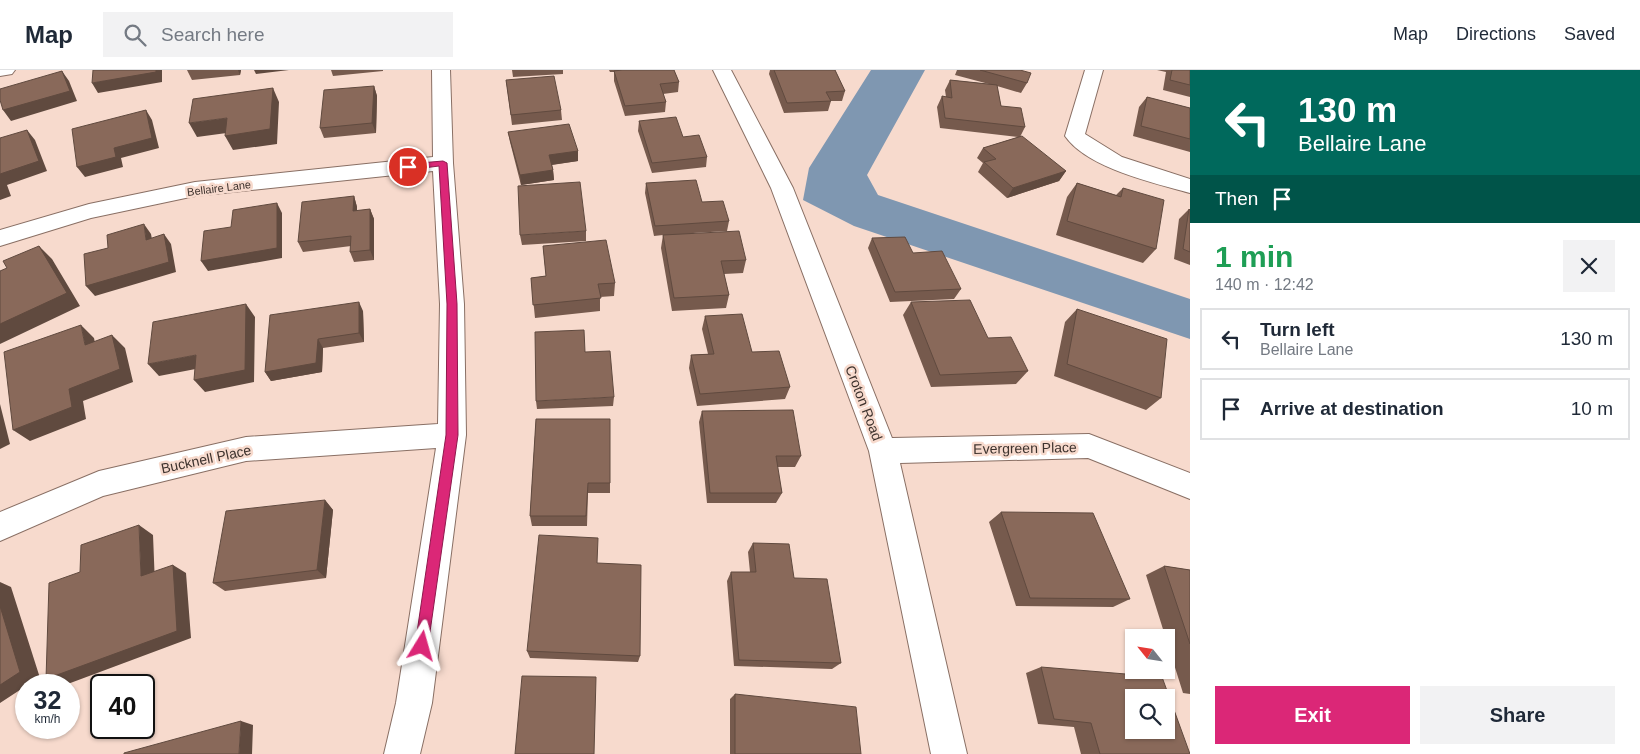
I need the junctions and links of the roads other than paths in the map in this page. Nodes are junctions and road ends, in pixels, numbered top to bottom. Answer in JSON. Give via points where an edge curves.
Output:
{"nodes":[{"id":1,"x":6,"y":70,"type":"edge"},
{"id":2,"x":441,"y":70,"type":"edge"},
{"id":3,"x":722,"y":70,"type":"edge"},
{"id":4,"x":1094,"y":70,"type":"edge"},
{"id":5,"x":0,"y":71,"type":"edge"},
{"id":6,"x":443,"y":163,"type":"junction"},
{"id":7,"x":1190,"y":186,"type":"edge"},
{"id":8,"x":0,"y":238,"type":"edge"},
{"id":9,"x":452,"y":435,"type":"junction"},
{"id":10,"x":883,"y":451,"type":"junction"},
{"id":11,"x":1190,"y":486,"type":"edge"},
{"id":12,"x":0,"y":527,"type":"edge"},
{"id":13,"x":402,"y":754,"type":"edge"},
{"id":14,"x":949,"y":754,"type":"edge"}],
"edges":[{"from":1,"to":5,"type":"street"},
{"from":2,"to":6,"type":"street"},
{"from":3,"to":10,"type":"street","name":"Croton Road","via":[[782,188]]},
{"from":4,"to":7,"type":"street","via":[[1075,136],[1115,164]]},
{"from":6,"to":8,"type":"street","name":"Bellaire Lane","via":[[195,189],[89,211]]},
{"from":6,"to":9,"type":"street","via":[[452,304]]},
{"from":9,"to":12,"type":"street","name":"Bucknell Place","via":[[246,449],[99,484]]},
{"from":9,"to":13,"type":"street","via":[[414,703]]},
{"from":10,"to":11,"type":"street","name":"Evergreen Place","via":[[1089,446]]},
{"from":10,"to":14,"type":"street","name":"Croton Road"}]}
